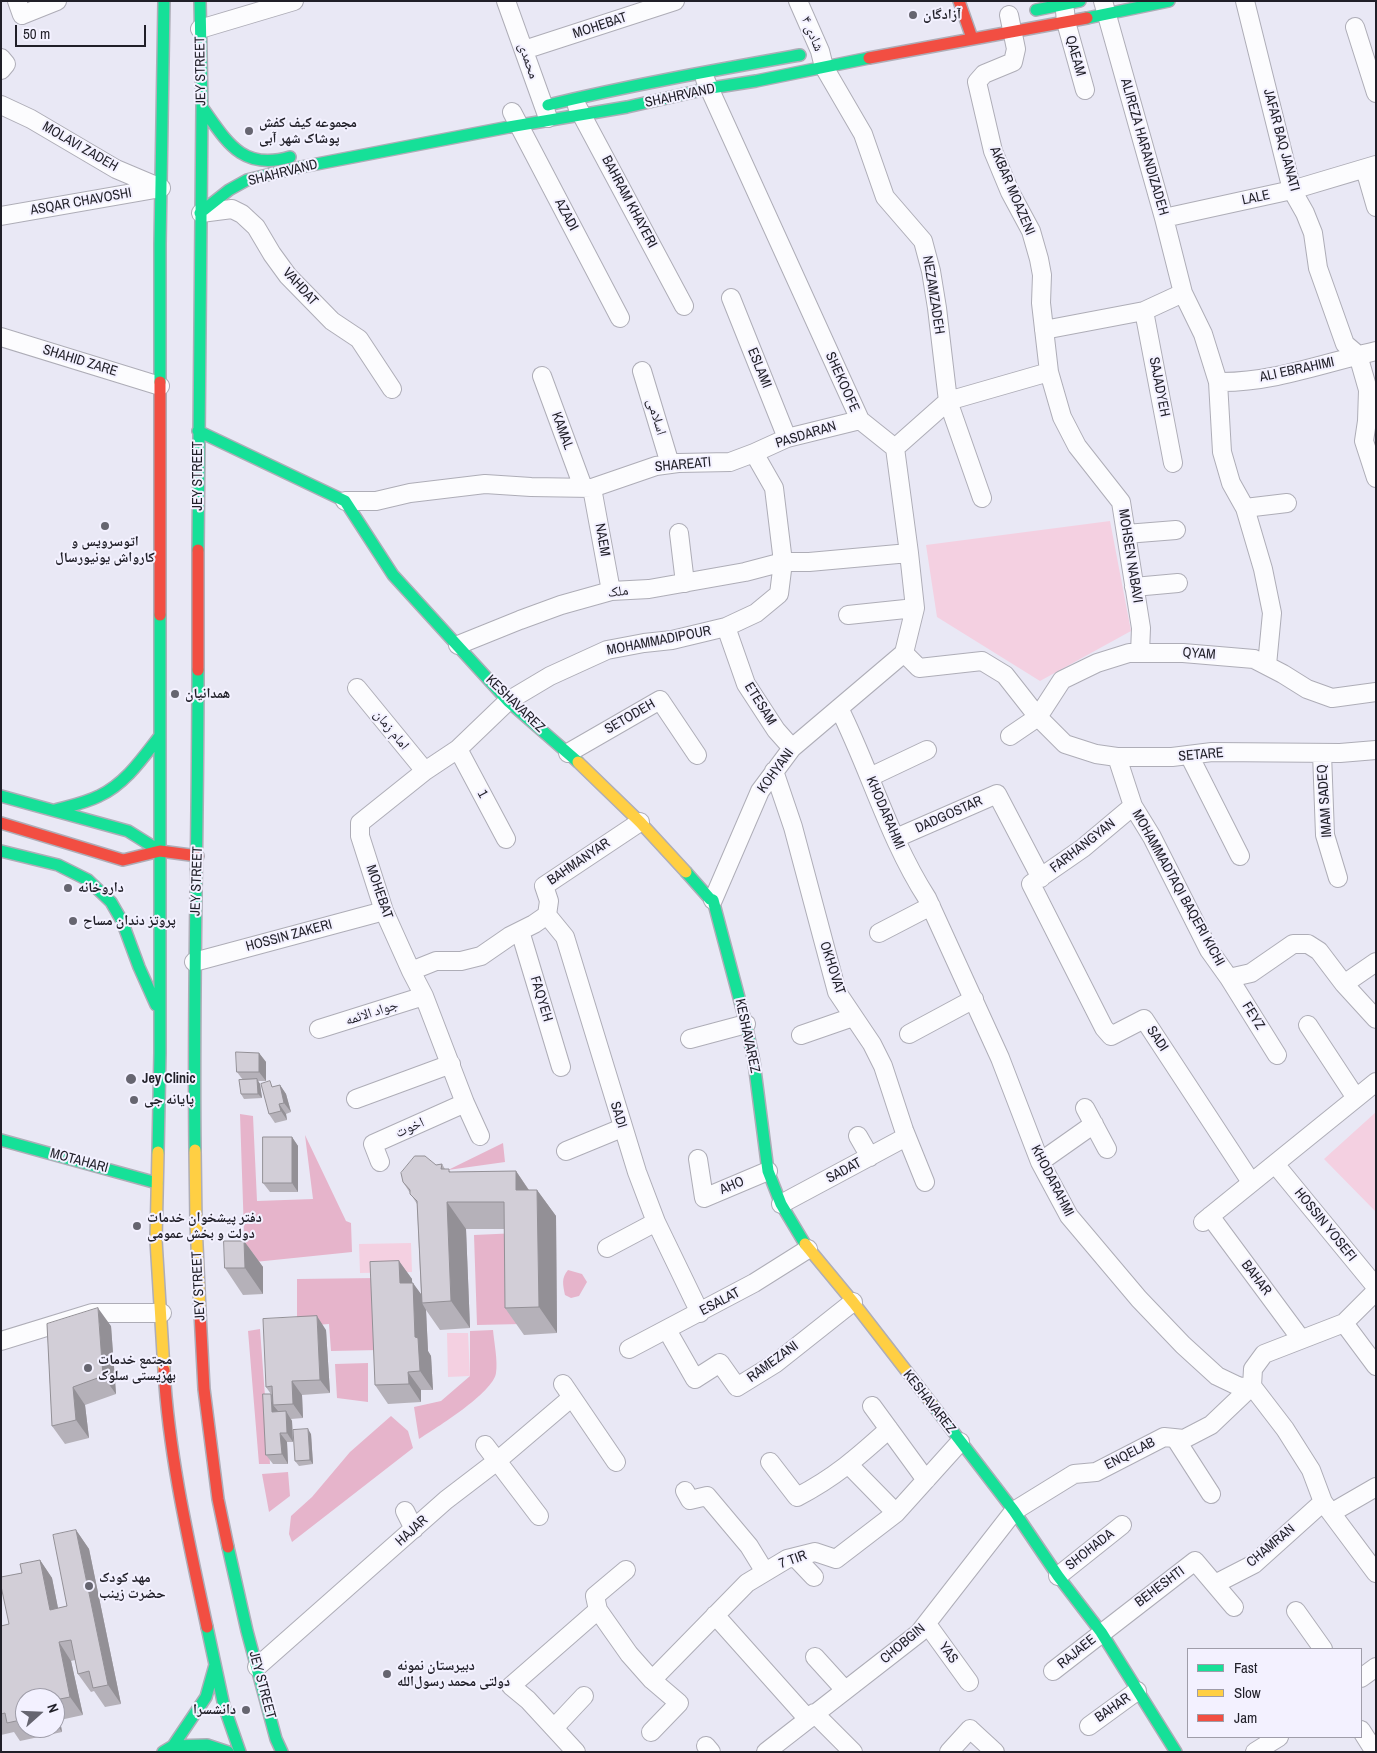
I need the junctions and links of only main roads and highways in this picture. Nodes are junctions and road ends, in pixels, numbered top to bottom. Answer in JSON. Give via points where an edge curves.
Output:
{"nodes":[{"id":1,"x":164,"y":1,"type":"edge"},
{"id":2,"x":200,"y":1,"type":"edge"},
{"id":3,"x":959,"y":1,"type":"edge"},
{"id":4,"x":1169,"y":1,"type":"edge"},
{"id":5,"x":1069,"y":7,"type":"edge"},
{"id":6,"x":1104,"y":8,"type":"edge"},
{"id":7,"x":1013,"y":18,"type":"junction"},
{"id":8,"x":972,"y":38,"type":"junction"},
{"id":9,"x":824,"y":56,"type":"junction"},
{"id":10,"x":202,"y":107,"type":"junction"},
{"id":11,"x":527,"y":114,"type":"junction"},
{"id":12,"x":303,"y":155,"type":"dead end"},
{"id":13,"x":200,"y":213,"type":"junction"},
{"id":14,"x":198,"y":431,"type":"junction"},
{"id":15,"x":160,"y":737,"type":"junction"},
{"id":16,"x":1,"y":796,"type":"edge"},
{"id":17,"x":55,"y":810,"type":"junction"},
{"id":18,"x":1,"y":823,"type":"edge"},
{"id":19,"x":1,"y":851,"type":"edge"},
{"id":20,"x":160,"y":851,"type":"junction"},
{"id":21,"x":198,"y":856,"type":"junction"},
{"id":22,"x":160,"y":1014,"type":"junction"},
{"id":23,"x":1,"y":1140,"type":"edge"},
{"id":24,"x":157,"y":1183,"type":"junction"},
{"id":25,"x":215,"y":1665,"type":"junction"},
{"id":26,"x":168,"y":1749,"type":"edge"},
{"id":27,"x":228,"y":1752,"type":"edge"},
{"id":28,"x":240,"y":1752,"type":"edge"},
{"id":29,"x":282,"y":1752,"type":"edge"},
{"id":30,"x":1176,"y":1752,"type":"edge"}],
"edges":[{"from":1,"to":15,"type":"main road","via":[[160,188]]},
{"from":2,"to":10,"type":"main road","name":"JEY STREET"},
{"from":3,"to":8,"type":"main road"},
{"from":4,"to":6,"type":"main road","name":"SHAHRVAND"},
{"from":5,"to":6,"type":"main road","name":"SHAHRVAND"},
{"from":5,"to":7,"type":"main road","name":"SHAHRVAND"},
{"from":5,"to":7,"type":"main road","name":"SHAHRVAND"},
{"from":7,"to":8,"type":"main road","name":"SHAHRVAND"},
{"from":8,"to":9,"type":"main road","name":"SHAHRVAND"},
{"from":9,"to":11,"type":"main road","name":"SHAHRVAND","via":[[701,72],[573,99]]},
{"from":9,"to":11,"type":"main road","name":"SHAHRVAND","via":[[756,81],[627,107],[582,115]]},
{"from":10,"to":12,"type":"main road","name":"SHAHRVAND","via":[[231,145],[247,158],[268,162]]},
{"from":10,"to":13,"type":"main road","name":"JEY STREET"},
{"from":11,"to":13,"type":"main road","name":"SHAHRVAND","via":[[247,180]]},
{"from":13,"to":14,"type":"main road","name":"JEY STREET"},
{"from":14,"to":21,"type":"main road","name":"JEY STREET"},
{"from":14,"to":30,"type":"main road","name":"KESHAVAREZ","via":[[345,501],[394,575],[508,701],[640,822],[713,900],[754,1062],[768,1171],[781,1204],[808,1249],[1014,1511],[1101,1632]]},
{"from":15,"to":17,"type":"main road","via":[[111,790],[85,802]]},
{"from":15,"to":20,"type":"main road"},
{"from":16,"to":17,"type":"main road"},
{"from":17,"to":20,"type":"main road","via":[[128,831]]},
{"from":18,"to":20,"type":"main road","via":[[123,860]]},
{"from":19,"to":22,"type":"main road","via":[[58,865],[88,880],[111,902]]},
{"from":20,"to":21,"type":"main road"},
{"from":20,"to":22,"type":"main road"},
{"from":21,"to":29,"type":"main road","name":"JEY STREET","via":[[194,962],[196,1223],[204,1390],[218,1499],[247,1631]]},
{"from":22,"to":24,"type":"main road"},
{"from":23,"to":24,"type":"main road","name":"MOTAHARI"},
{"from":24,"to":25,"type":"main road","via":[[156,1240],[165,1392],[181,1507]]},
{"from":25,"to":26,"type":"main road","via":[[206,1697]]},
{"from":25,"to":28,"type":"main road","via":[[224,1706]]},
{"from":26,"to":27,"type":"main road","via":[[207,1745]]}]}
